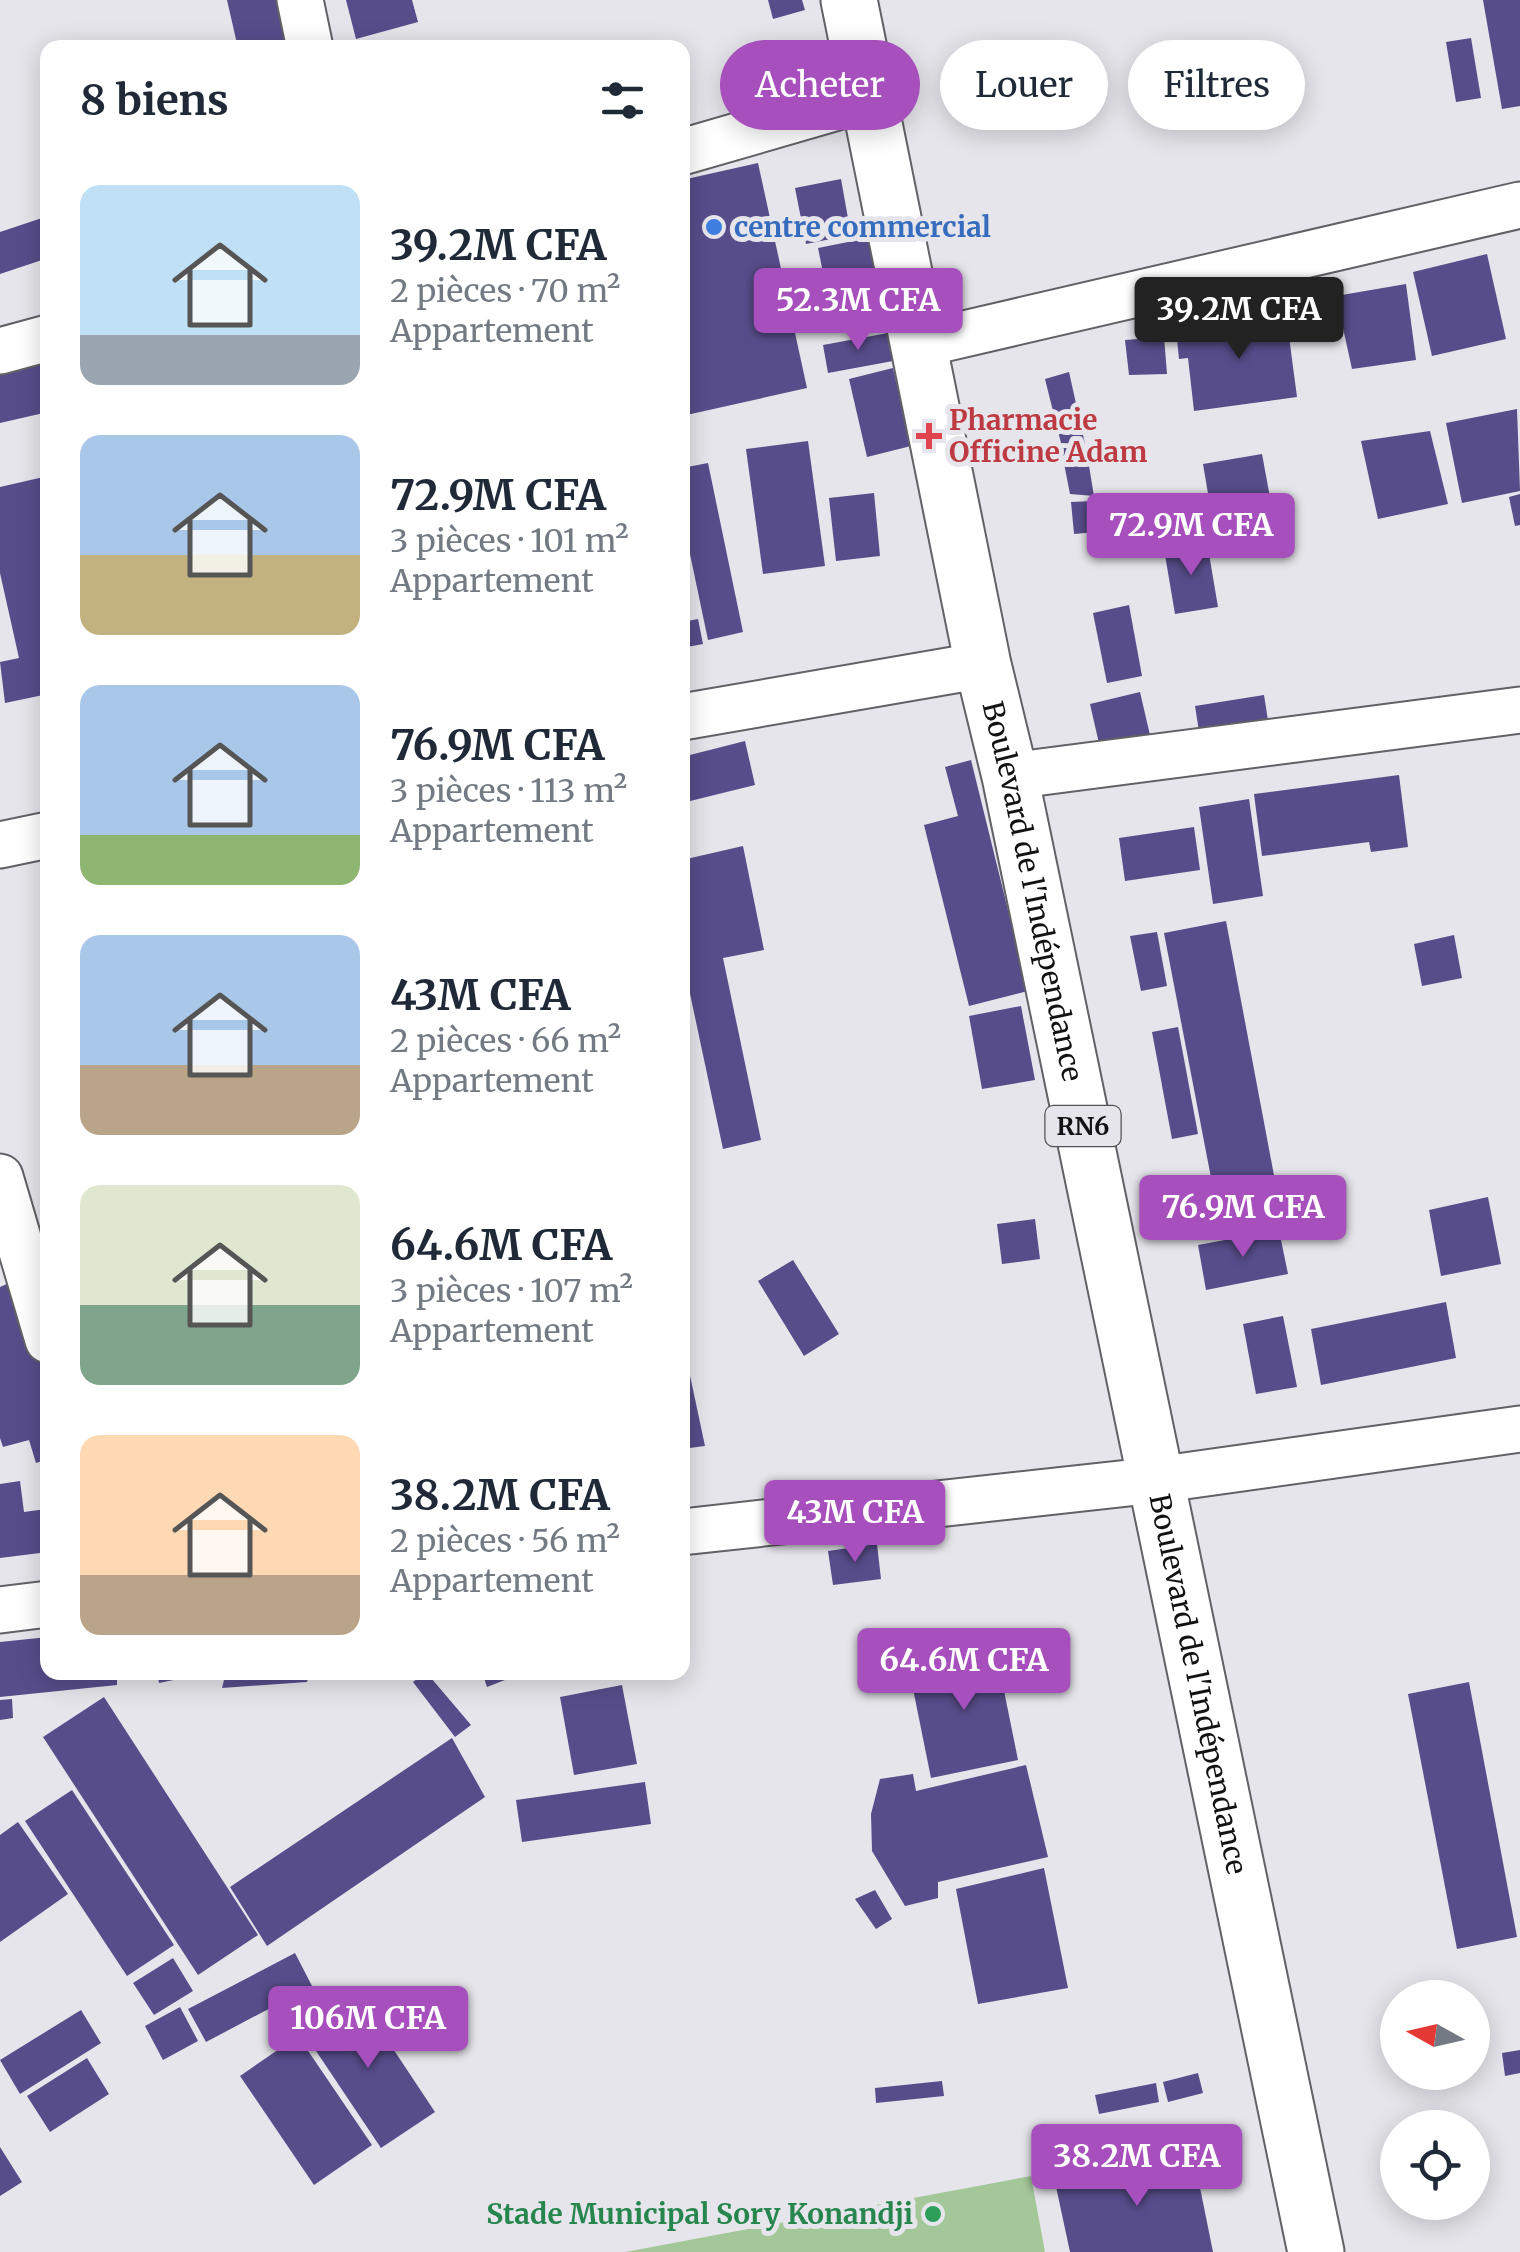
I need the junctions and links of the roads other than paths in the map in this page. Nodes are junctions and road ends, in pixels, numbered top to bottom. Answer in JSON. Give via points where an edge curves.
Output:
{"nodes":[{"id":1,"x":300,"y":0,"type":"edge"},
{"id":2,"x":849,"y":0,"type":"edge"},
{"id":3,"x":308,"y":40,"type":"edge"},
{"id":4,"x":858,"y":40,"type":"edge"},
{"id":5,"x":758,"y":130,"type":"edge"},
{"id":6,"x":879,"y":130,"type":"edge"},
{"id":7,"x":690,"y":150,"type":"edge"},
{"id":8,"x":1520,"y":205,"type":"edge"},
{"id":9,"x":40,"y":340,"type":"edge"},
{"id":10,"x":922,"y":344,"type":"junction"},
{"id":11,"x":0,"y":352,"type":"edge"},
{"id":12,"x":983,"y":665,"type":"junction"},
{"id":13,"x":1520,"y":710,"type":"edge"},
{"id":14,"x":690,"y":716,"type":"edge"},
{"id":15,"x":1010,"y":776,"type":"junction"},
{"id":16,"x":40,"y":838,"type":"edge"},
{"id":17,"x":0,"y":845,"type":"edge"},
{"id":18,"x":0,"y":1176,"type":"edge"},
{"id":19,"x":40,"y":1313,"type":"edge"},
{"id":20,"x":1520,"y":1429,"type":"edge"},
{"id":21,"x":1156,"y":1480,"type":"junction"},
{"id":22,"x":690,"y":1531,"type":"edge"},
{"id":23,"x":40,"y":1605,"type":"edge"},
{"id":24,"x":0,"y":1610,"type":"edge"},
{"id":25,"x":1316,"y":2252,"type":"edge"}],
"edges":[{"from":1,"to":3,"type":"street"},
{"from":2,"to":4,"type":"highway","name":"Boulevard de l'Indépendance","number":"RN6"},
{"from":5,"to":7,"type":"street"},
{"from":6,"to":10,"type":"highway","name":"Boulevard de l'Indépendance","number":"RN6"},
{"from":8,"to":10,"type":"street"},
{"from":9,"to":11,"type":"street"},
{"from":10,"to":12,"type":"highway","name":"Boulevard de l'Indépendance","number":"RN6"},
{"from":12,"to":14,"type":"street"},
{"from":12,"to":15,"type":"highway","name":"Boulevard de l'Indépendance","number":"RN6"},
{"from":13,"to":15,"type":"street"},
{"from":15,"to":21,"type":"highway","name":"Boulevard de l'Indépendance","number":"RN6"},
{"from":16,"to":17,"type":"street"},
{"from":18,"to":19,"type":"street"},
{"from":20,"to":21,"type":"street"},
{"from":21,"to":22,"type":"street"},
{"from":21,"to":25,"type":"highway","name":"Boulevard de l'Indépendance","number":"RN6"},
{"from":23,"to":24,"type":"street"}]}
